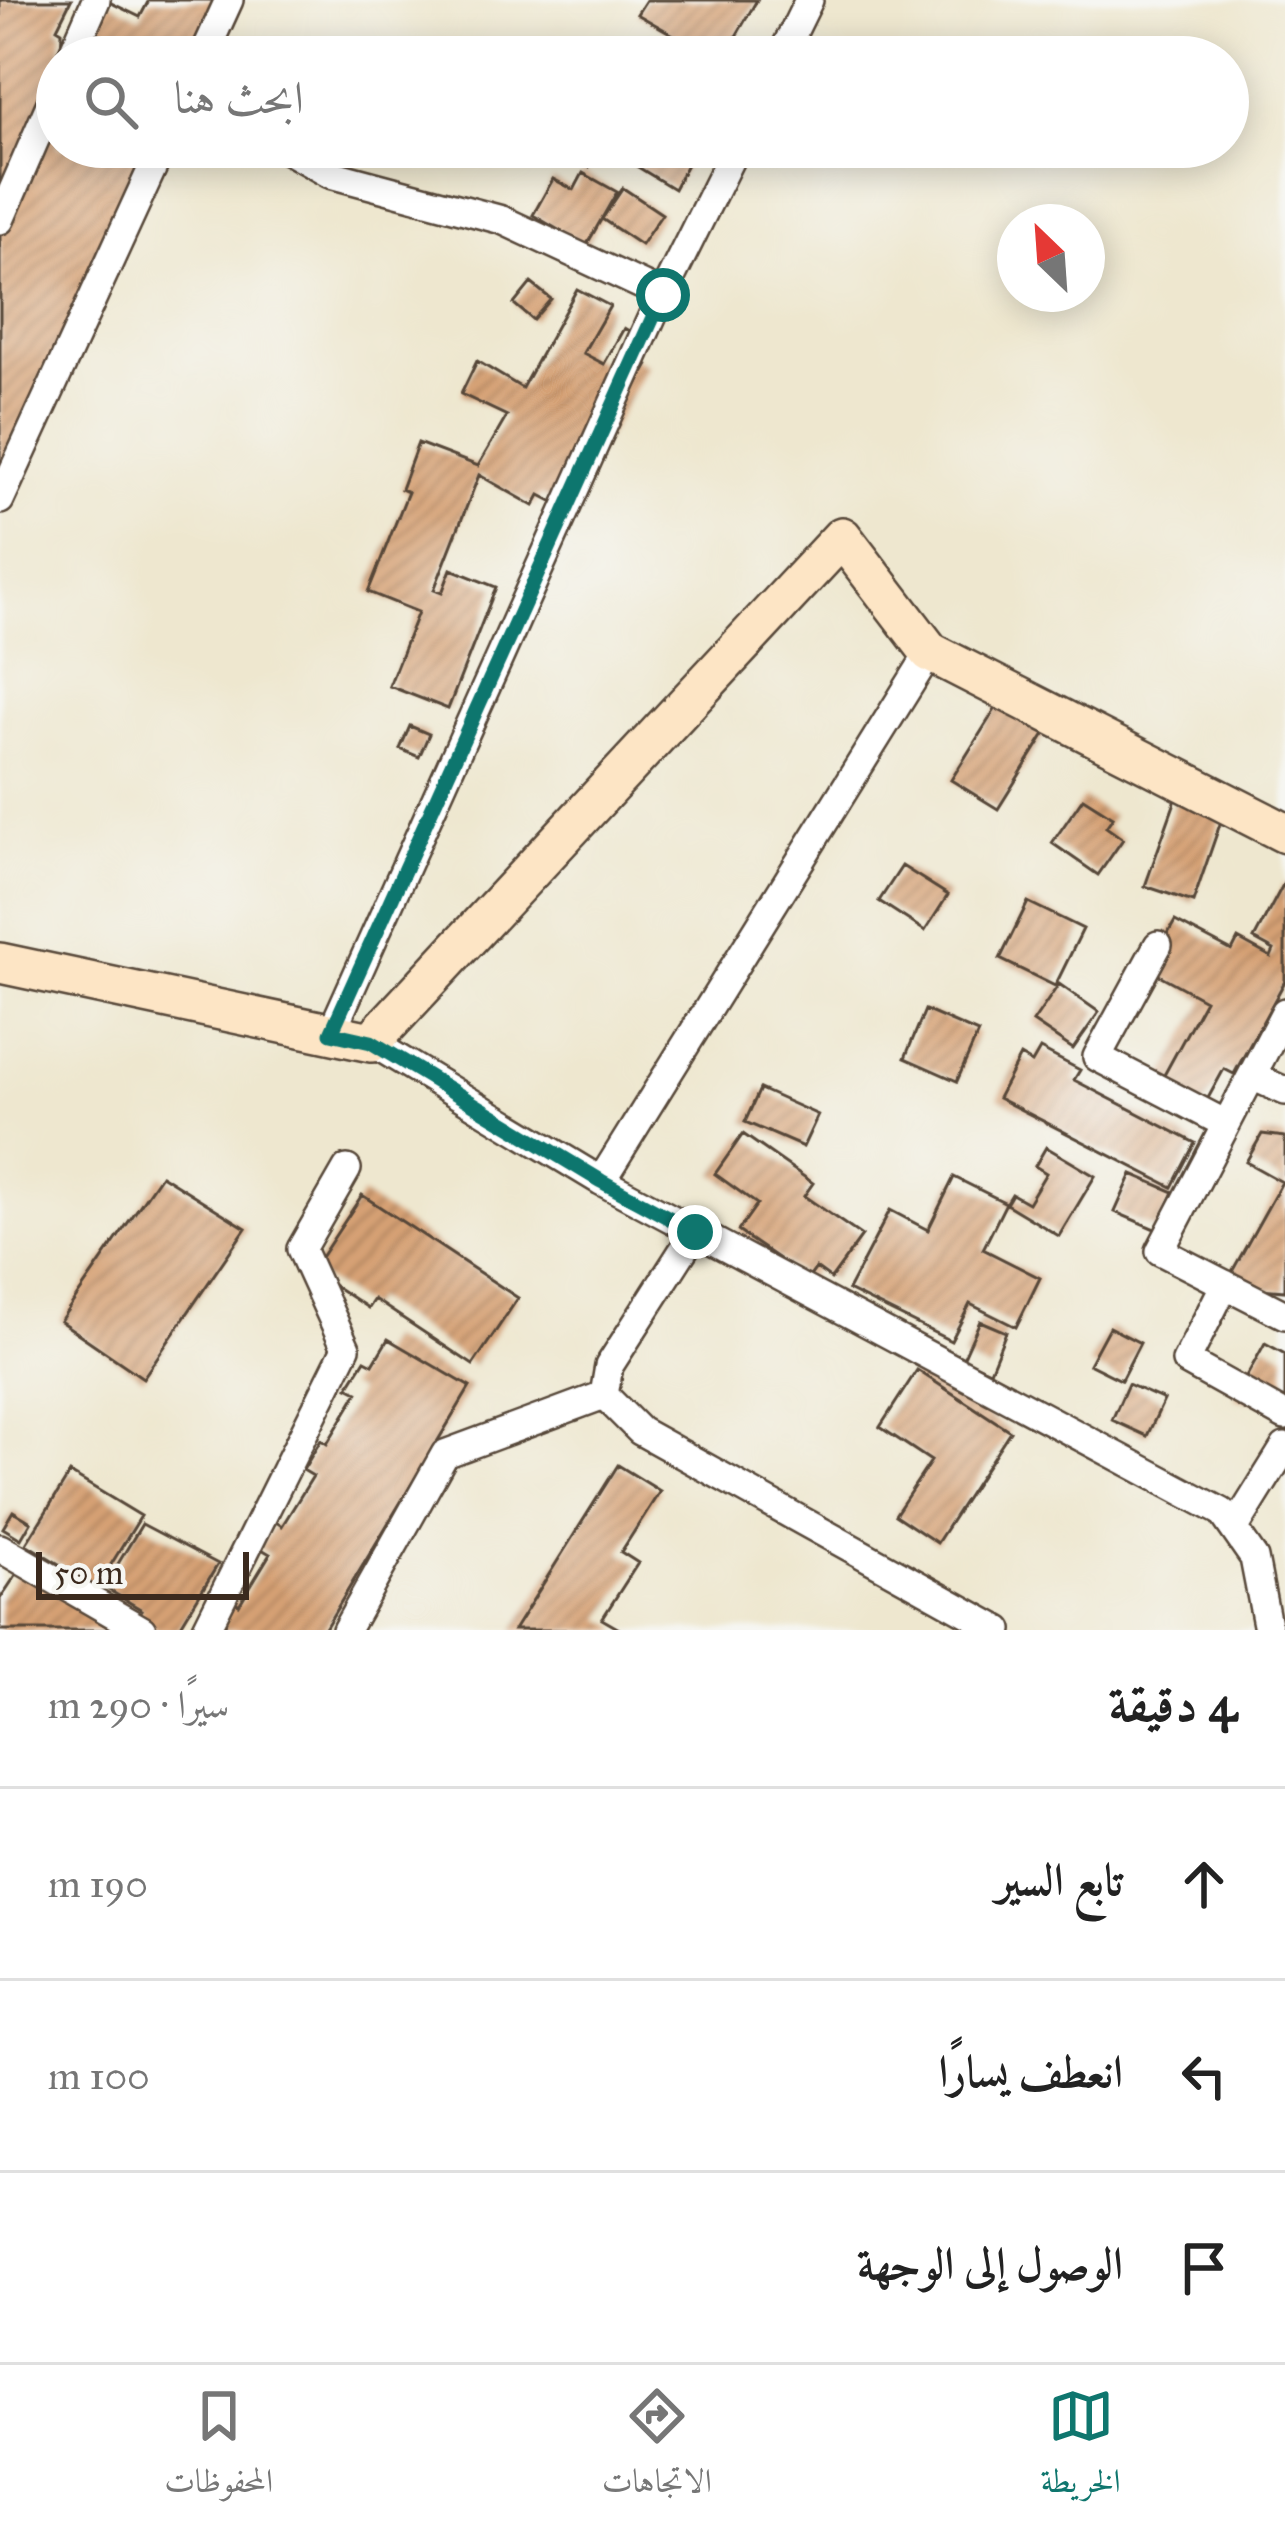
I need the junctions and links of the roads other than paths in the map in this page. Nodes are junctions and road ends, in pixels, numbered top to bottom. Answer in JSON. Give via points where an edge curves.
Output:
{"nodes":[{"id":1,"x":96,"y":0,"type":"edge"},
{"id":2,"x":229,"y":0,"type":"edge"},
{"id":3,"x":809,"y":0,"type":"edge"},
{"id":4,"x":80,"y":36,"type":"edge"},
{"id":5,"x":213,"y":36,"type":"edge"},
{"id":6,"x":791,"y":36,"type":"edge"},
{"id":7,"x":36,"y":137,"type":"edge"},
{"id":8,"x":152,"y":168,"type":"edge"},
{"id":9,"x":319,"y":168,"type":"edge"},
{"id":10,"x":726,"y":168,"type":"edge"},
{"id":11,"x":0,"y":220,"type":"edge"},
{"id":12,"x":663,"y":295,"type":"junction"},
{"id":13,"x":8,"y":464,"type":"edge"},
{"id":14,"x":0,"y":500,"type":"edge"},
{"id":15,"x":930,"y":652,"type":"junction"},
{"id":16,"x":1285,"y":832,"type":"edge"},
{"id":17,"x":1158,"y":946,"type":"dead end"},
{"id":18,"x":0,"y":963,"type":"edge"},
{"id":19,"x":1285,"y":1012,"type":"edge"},
{"id":20,"x":331,"y":1033,"type":"junction"},
{"id":21,"x":371,"y":1042,"type":"junction"},
{"id":22,"x":1252,"y":1076,"type":"junction"},
{"id":23,"x":1285,"y":1091,"type":"edge"},
{"id":24,"x":1226,"y":1124,"type":"junction"},
{"id":25,"x":347,"y":1168,"type":"dead end"},
{"id":26,"x":601,"y":1181,"type":"junction"},
{"id":27,"x":695,"y":1232,"type":"junction"},
{"id":28,"x":1225,"y":1284,"type":"junction"},
{"id":29,"x":1285,"y":1315,"type":"edge"},
{"id":30,"x":604,"y":1395,"type":"junction"},
{"id":31,"x":1285,"y":1415,"type":"edge"},
{"id":32,"x":1285,"y":1447,"type":"edge"},
{"id":33,"x":1234,"y":1529,"type":"junction"},
{"id":34,"x":0,"y":1548,"type":"edge"},
{"id":35,"x":142,"y":1630,"type":"edge"},
{"id":36,"x":206,"y":1630,"type":"edge"},
{"id":37,"x":346,"y":1630,"type":"edge"},
{"id":38,"x":999,"y":1630,"type":"edge"},
{"id":39,"x":1268,"y":1630,"type":"edge"}],
"edges":[{"from":1,"to":4,"type":"street"},
{"from":2,"to":5,"type":"street"},
{"from":3,"to":6,"type":"street"},
{"from":7,"to":11,"type":"street"},
{"from":8,"to":13,"type":"street"},
{"from":9,"to":12,"type":"street","via":[[502,220]]},
{"from":10,"to":12,"type":"street"},
{"from":12,"to":20,"type":"street"},
{"from":13,"to":14,"type":"street"},
{"from":15,"to":16,"type":"street"},
{"from":15,"to":21,"type":"street","via":[[842,536]]},
{"from":15,"to":26,"type":"street"},
{"from":17,"to":24,"type":"street","via":[[1097,1057]]},
{"from":18,"to":20,"type":"street"},
{"from":19,"to":22,"type":"street"},
{"from":20,"to":21,"type":"street"},
{"from":21,"to":26,"type":"street"},
{"from":22,"to":23,"type":"street"},
{"from":22,"to":24,"type":"street"},
{"from":24,"to":28,"type":"street","via":[[1160,1250]]},
{"from":25,"to":36,"type":"street","via":[[301,1249],[346,1348]]},
{"from":26,"to":27,"type":"street"},
{"from":27,"to":30,"type":"street","via":[[609,1366]]},
{"from":27,"to":33,"type":"street","via":[[1222,1512]]},
{"from":28,"to":29,"type":"street"},
{"from":28,"to":31,"type":"street","via":[[1186,1361]]},
{"from":30,"to":37,"type":"street","via":[[445,1454]]},
{"from":30,"to":38,"type":"street","via":[[640,1431]]},
{"from":32,"to":33,"type":"street"},
{"from":33,"to":39,"type":"street","via":[[1254,1558]]},
{"from":34,"to":35,"type":"street"}]}
